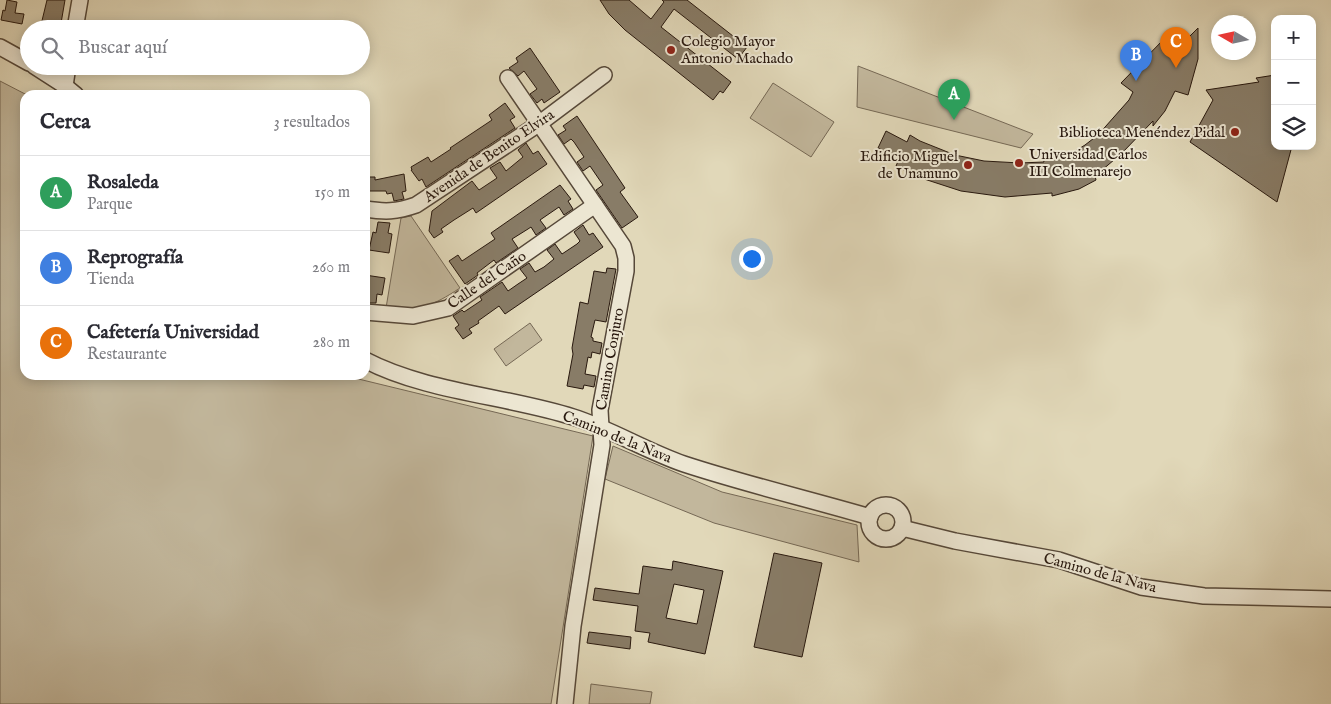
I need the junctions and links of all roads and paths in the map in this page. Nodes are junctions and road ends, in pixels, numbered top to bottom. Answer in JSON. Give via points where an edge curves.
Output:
{"nodes":[{"id":1,"x":80,"y":0,"type":"edge"},
{"id":2,"x":77,"y":20,"type":"edge"},
{"id":3,"x":0,"y":47,"type":"edge"},
{"id":4,"x":20,"y":58,"type":"edge"},
{"id":5,"x":48,"y":75,"type":"edge"},
{"id":6,"x":69,"y":75,"type":"edge"},
{"id":7,"x":604,"y":75,"type":"dead end"},
{"id":8,"x":508,"y":78,"type":"dead end"},
{"id":9,"x":70,"y":90,"type":"edge"},
{"id":10,"x":540,"y":123,"type":"junction"},
{"id":11,"x":595,"y":205,"type":"junction"},
{"id":12,"x":370,"y":210,"type":"edge"},
{"id":13,"x":370,"y":312,"type":"edge"},
{"id":14,"x":370,"y":363,"type":"edge"},
{"id":15,"x":600,"y":427,"type":"junction"},
{"id":16,"x":870,"y":517,"type":"junction"},
{"id":17,"x":902,"y":528,"type":"junction"},
{"id":18,"x":1331,"y":599,"type":"edge"},
{"id":19,"x":565,"y":704,"type":"edge"}],
"edges":[{"from":1,"to":2,"type":"street"},
{"from":3,"to":4,"type":"street"},
{"from":5,"to":9,"type":"street"},
{"from":6,"to":9,"type":"street"},
{"from":7,"to":10,"type":"street","name":"Avenida de Benito Elvira"},
{"from":8,"to":10,"type":"street","name":"Camino Conjuro"},
{"from":10,"to":11,"type":"street","name":"Camino Conjuro"},
{"from":10,"to":12,"type":"street","name":"Avenida de Benito Elvira","via":[[416,205],[400,211]]},
{"from":11,"to":13,"type":"street","name":"Calle del Caño","via":[[448,308],[413,316]]},
{"from":11,"to":15,"type":"street","name":"Camino Conjuro","via":[[623,246],[626,258],[600,410]]},
{"from":14,"to":15,"type":"street","name":"Camino de la Nava","via":[[418,380],[572,416]]},
{"from":15,"to":16,"type":"street","name":"Camino de la Nava","via":[[683,463]]},
{"from":15,"to":19,"type":"street","name":"Camino Conjuro","via":[[602,445],[573,626]]},
{"from":16,"to":17,"type":"street","via":[[870,529],[880,538],[893,538]]},
{"from":16,"to":17,"type":"street","via":[[878,506],[892,505],[902,515]]},
{"from":17,"to":18,"type":"street","name":"Camino de la Nava","via":[[1059,560],[1141,587],[1204,596]]}]}
